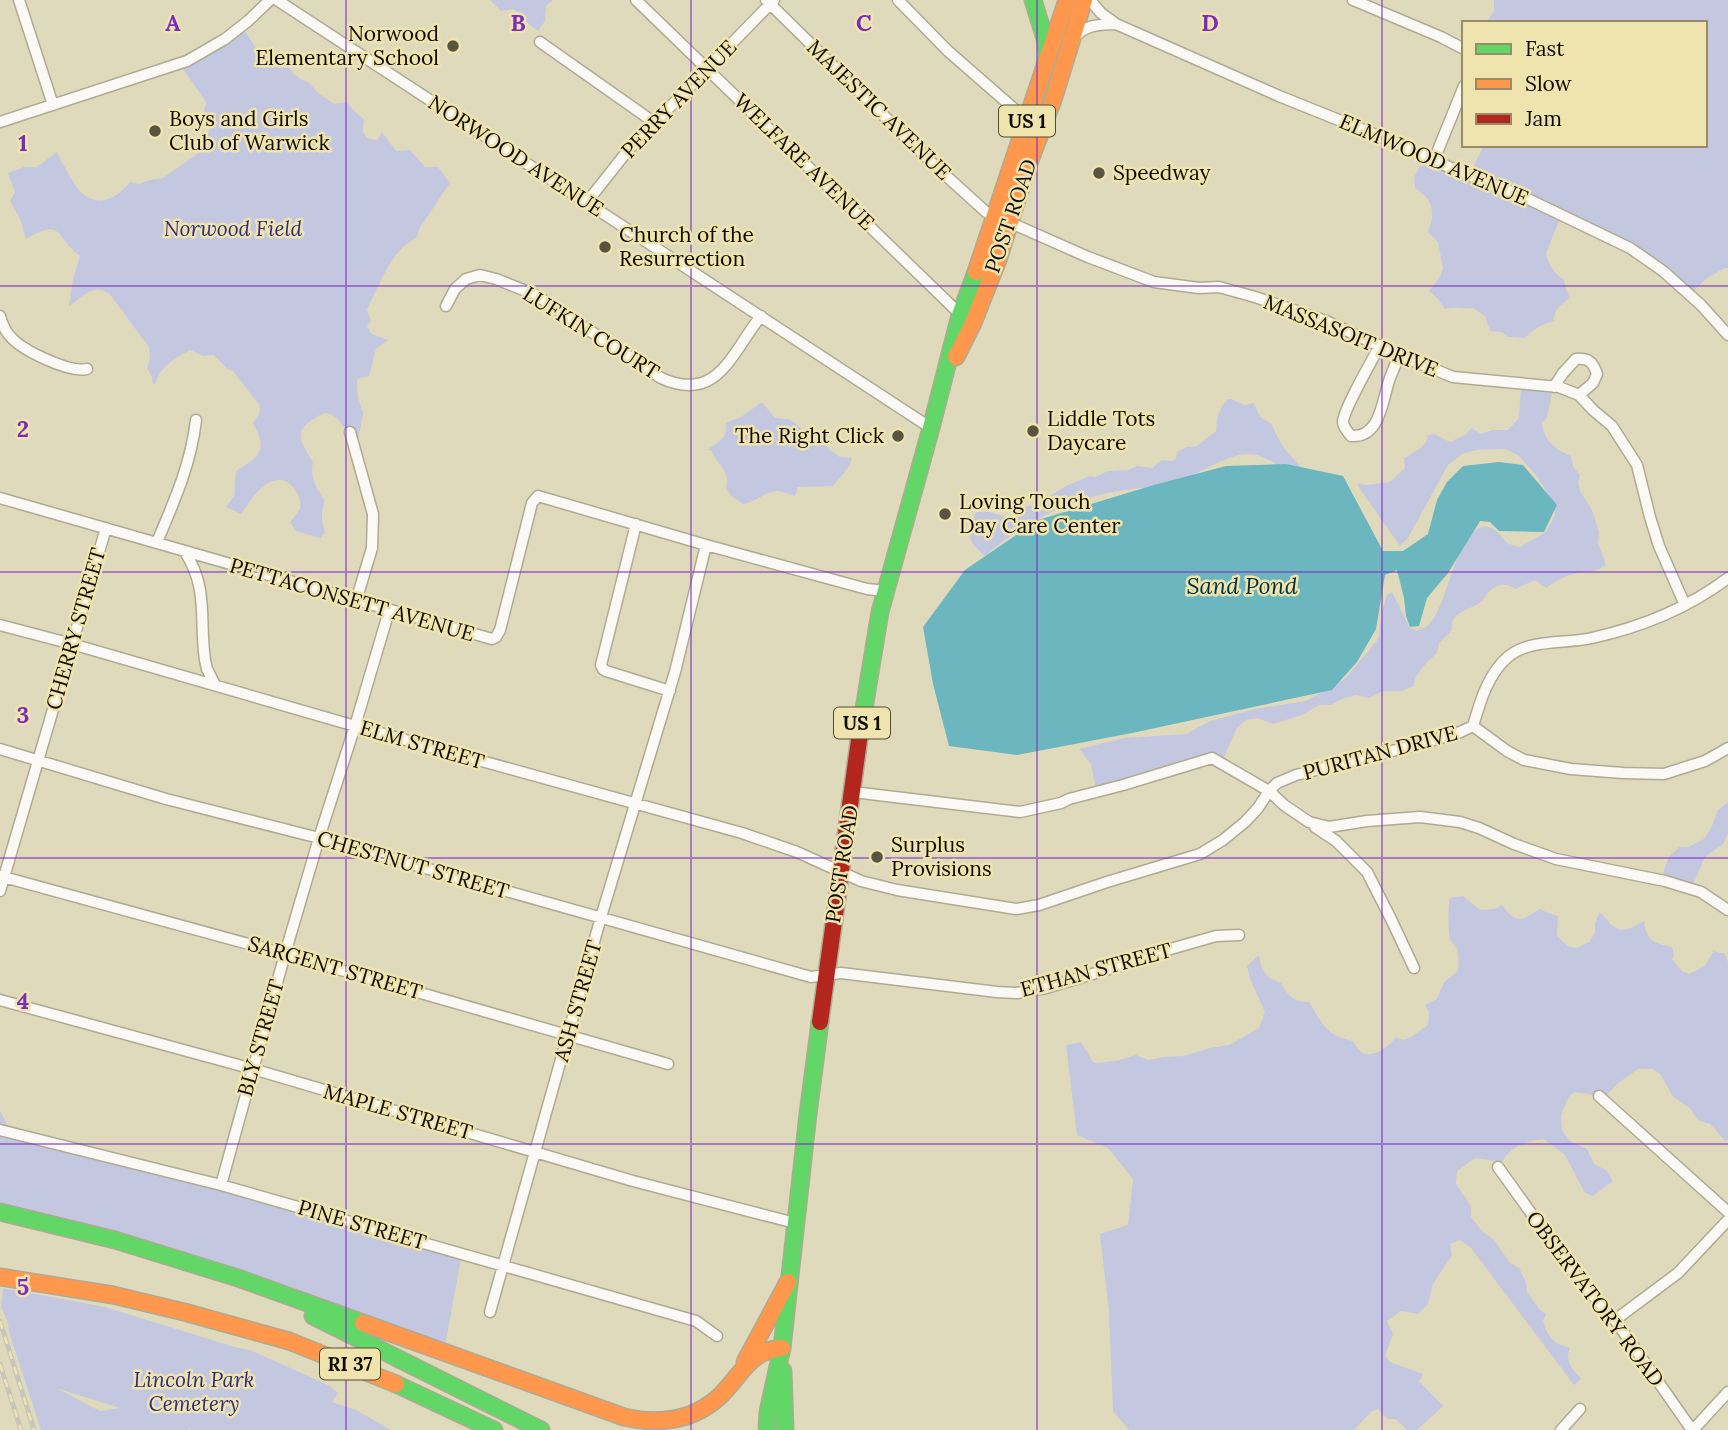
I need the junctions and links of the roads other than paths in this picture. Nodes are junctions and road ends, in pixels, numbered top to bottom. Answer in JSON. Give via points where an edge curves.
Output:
{"nodes":[{"id":1,"x":19,"y":0,"type":"edge"},
{"id":2,"x":270,"y":0,"type":"edge"},
{"id":3,"x":277,"y":0,"type":"edge"},
{"id":4,"x":636,"y":0,"type":"edge"},
{"id":5,"x":898,"y":0,"type":"edge"},
{"id":6,"x":1032,"y":0,"type":"edge"},
{"id":7,"x":1353,"y":0,"type":"edge"},
{"id":8,"x":770,"y":1,"type":"edge"},
{"id":9,"x":1074,"y":2,"type":"edge"},
{"id":10,"x":1116,"y":24,"type":"junction"},
{"id":11,"x":540,"y":42,"type":"dead end"},
{"id":12,"x":1070,"y":42,"type":"junction"},
{"id":13,"x":1462,"y":48,"type":"edge"},
{"id":14,"x":1048,"y":60,"type":"junction"},
{"id":15,"x":707,"y":69,"type":"junction"},
{"id":16,"x":1462,"y":91,"type":"edge"},
{"id":17,"x":53,"y":105,"type":"junction"},
{"id":18,"x":1027,"y":120,"type":"junction"},
{"id":19,"x":0,"y":122,"type":"edge"},
{"id":20,"x":655,"y":123,"type":"junction"},
{"id":21,"x":1434,"y":160,"type":"junction"},
{"id":22,"x":587,"y":202,"type":"junction"},
{"id":23,"x":1002,"y":219,"type":"junction"},
{"id":24,"x":446,"y":306,"type":"dead end"},
{"id":25,"x":0,"y":316,"type":"edge"},
{"id":26,"x":761,"y":316,"type":"junction"},
{"id":27,"x":966,"y":319,"type":"junction"},
{"id":28,"x":1728,"y":335,"type":"edge"},
{"id":29,"x":1380,"y":345,"type":"junction"},
{"id":30,"x":1399,"y":355,"type":"junction"},
{"id":31,"x":86,"y":369,"type":"dead end"},
{"id":32,"x":1554,"y":387,"type":"junction"},
{"id":33,"x":1579,"y":395,"type":"junction"},
{"id":34,"x":196,"y":420,"type":"dead end"},
{"id":35,"x":931,"y":428,"type":"junction"},
{"id":36,"x":350,"y":432,"type":"dead end"},
{"id":37,"x":0,"y":498,"type":"edge"},
{"id":38,"x":636,"y":524,"type":"junction"},
{"id":39,"x":106,"y":528,"type":"junction"},
{"id":40,"x":157,"y":542,"type":"junction"},
{"id":41,"x":706,"y":545,"type":"junction"},
{"id":42,"x":184,"y":552,"type":"junction"},
{"id":43,"x":1728,"y":578,"type":"edge"},
{"id":44,"x":886,"y":591,"type":"junction"},
{"id":45,"x":356,"y":601,"type":"junction"},
{"id":46,"x":1685,"y":605,"type":"junction"},
{"id":47,"x":388,"y":611,"type":"junction"},
{"id":48,"x":0,"y":625,"type":"edge"},
{"id":49,"x":72,"y":644,"type":"junction"},
{"id":50,"x":215,"y":685,"type":"junction"},
{"id":51,"x":670,"y":691,"type":"junction"},
{"id":52,"x":355,"y":726,"type":"junction"},
{"id":53,"x":1473,"y":726,"type":"junction"},
{"id":54,"x":1728,"y":748,"type":"edge"},
{"id":55,"x":0,"y":749,"type":"edge"},
{"id":56,"x":38,"y":760,"type":"junction"},
{"id":57,"x":853,"y":792,"type":"junction"},
{"id":58,"x":1269,"y":792,"type":"junction"},
{"id":59,"x":635,"y":804,"type":"junction"},
{"id":60,"x":1309,"y":822,"type":"junction"},
{"id":61,"x":319,"y":838,"type":"junction"},
{"id":62,"x":840,"y":873,"type":"junction"},
{"id":63,"x":2,"y":876,"type":"edge"},
{"id":64,"x":0,"y":891,"type":"edge"},
{"id":65,"x":1728,"y":910,"type":"edge"},
{"id":66,"x":601,"y":917,"type":"junction"},
{"id":67,"x":1239,"y":935,"type":"dead end"},
{"id":68,"x":285,"y":954,"type":"junction"},
{"id":69,"x":1413,"y":968,"type":"dead end"},
{"id":70,"x":826,"y":975,"type":"junction"},
{"id":71,"x":0,"y":1000,"type":"edge"},
{"id":72,"x":569,"y":1035,"type":"junction"},
{"id":73,"x":668,"y":1064,"type":"dead end"},
{"id":74,"x":253,"y":1069,"type":"junction"},
{"id":75,"x":1599,"y":1096,"type":"dead end"},
{"id":76,"x":0,"y":1130,"type":"edge"},
{"id":77,"x":535,"y":1152,"type":"junction"},
{"id":78,"x":1498,"y":1167,"type":"dead end"},
{"id":79,"x":220,"y":1185,"type":"junction"},
{"id":80,"x":0,"y":1212,"type":"edge"},
{"id":81,"x":1728,"y":1212,"type":"edge"},
{"id":82,"x":1728,"y":1220,"type":"edge"},
{"id":83,"x":795,"y":1223,"type":"junction"},
{"id":84,"x":502,"y":1265,"type":"junction"},
{"id":85,"x":198,"y":1266,"type":"junction"},
{"id":86,"x":7,"y":1278,"type":"edge"},
{"id":87,"x":788,"y":1282,"type":"junction"},
{"id":88,"x":490,"y":1312,"type":"dead end"},
{"id":89,"x":1615,"y":1320,"type":"junction"},
{"id":90,"x":717,"y":1336,"type":"dead end"},
{"id":91,"x":782,"y":1348,"type":"junction"},
{"id":92,"x":737,"y":1378,"type":"junction"},
{"id":93,"x":1728,"y":1392,"type":"edge"},
{"id":94,"x":1580,"y":1409,"type":"dead end"},
{"id":95,"x":494,"y":1430,"type":"edge"},
{"id":96,"x":541,"y":1430,"type":"edge"},
{"id":97,"x":767,"y":1430,"type":"edge"},
{"id":98,"x":785,"y":1430,"type":"edge"},
{"id":99,"x":1561,"y":1430,"type":"edge"},
{"id":100,"x":1692,"y":1430,"type":"edge"}],
"edges":[{"from":1,"to":17,"type":"street"},
{"from":2,"to":17,"type":"street","via":[[225,39],[187,61]]},
{"from":3,"to":22,"type":"street","name":"NORWOOD AVENUE"},
{"from":4,"to":15,"type":"street","name":"WELFARE AVENUE"},
{"from":5,"to":18,"type":"street"},
{"from":6,"to":14,"type":"main road"},
{"from":7,"to":13,"type":"street"},
{"from":8,"to":15,"type":"street","name":"PERRY AVENUE"},
{"from":8,"to":23,"type":"street","name":"MAJESTIC AVENUE","via":[[932,163],[986,212]]},
{"from":9,"to":10,"type":"street","name":"ELMWOOD AVENUE"},
{"from":9,"to":12,"type":"main road","name":"POST ROAD","number":"US 1"},
{"from":9,"to":14,"type":"main road","name":"POST ROAD"},
{"from":10,"to":12,"type":"street","via":[[1082,29]]},
{"from":10,"to":21,"type":"street","name":"ELMWOOD AVENUE"},
{"from":11,"to":20,"type":"street"},
{"from":12,"to":23,"type":"main road","name":"POST ROAD","number":"US 1","via":[[1027,168]]},
{"from":14,"to":18,"type":"main road","name":"POST ROAD","number":"US 1"},
{"from":15,"to":20,"type":"street","name":"PERRY AVENUE"},
{"from":15,"to":27,"type":"street","name":"WELFARE AVENUE"},
{"from":16,"to":21,"type":"street"},
{"from":17,"to":19,"type":"street"},
{"from":18,"to":23,"type":"main road","name":"POST ROAD","number":"US 1"},
{"from":20,"to":22,"type":"street","name":"PERRY AVENUE"},
{"from":21,"to":28,"type":"street","name":"ELMWOOD AVENUE","via":[[1630,248],[1701,304]]},
{"from":22,"to":26,"type":"street","name":"NORWOOD AVENUE"},
{"from":23,"to":27,"type":"main road","name":"POST ROAD","number":"US 1"},
{"from":23,"to":29,"type":"street","name":"MASSASOIT DRIVE","via":[[1154,282],[1219,287],[1255,297]]},
{"from":24,"to":26,"type":"street","name":"LUFKIN COURT","via":[[467,279],[480,275],[496,279],[536,295],[661,378],[686,385],[704,383],[720,372]]},
{"from":25,"to":31,"type":"street","via":[[10,337],[31,352],[75,370]]},
{"from":26,"to":35,"type":"street","name":"NORWOOD AVENUE"},
{"from":27,"to":35,"type":"main road","name":"POST ROAD","number":"US 1","via":[[940,388]]},
{"from":29,"to":30,"type":"street","name":"MASSASOIT DRIVE"},
{"from":29,"to":30,"type":"street","via":[[1347,408],[1343,421],[1351,436],[1360,437],[1376,423]]},
{"from":30,"to":32,"type":"street","name":"MASSASOIT DRIVE","via":[[1452,377]]},
{"from":32,"to":33,"type":"street","name":"MASSASOIT DRIVE"},
{"from":32,"to":33,"type":"street","via":[[1576,359],[1586,358],[1597,374]]},
{"from":33,"to":46,"type":"street","name":"MASSASOIT DRIVE","via":[[1612,426],[1637,466],[1660,546]]},
{"from":34,"to":40,"type":"street","via":[[181,486]]},
{"from":35,"to":44,"type":"main road","name":"POST ROAD","number":"US 1"},
{"from":36,"to":45,"type":"street","via":[[373,514],[372,548]]},
{"from":37,"to":39,"type":"street","name":"PETTACONSETT AVENUE"},
{"from":38,"to":41,"type":"street","name":"PETTACONSETT AVENUE"},
{"from":38,"to":47,"type":"street","name":"PETTACONSETT AVENUE","via":[[538,496],[532,503],[499,634],[492,639]]},
{"from":38,"to":51,"type":"street","via":[[601,665],[606,671]]},
{"from":39,"to":40,"type":"street","name":"PETTACONSETT AVENUE"},
{"from":39,"to":49,"type":"street","name":"CHERRY STREET"},
{"from":40,"to":42,"type":"street","name":"PETTACONSETT AVENUE"},
{"from":41,"to":44,"type":"street","name":"PETTACONSETT AVENUE"},
{"from":41,"to":51,"type":"street","name":"ASH STREET"},
{"from":42,"to":45,"type":"street","name":"PETTACONSETT AVENUE"},
{"from":42,"to":50,"type":"street","via":[[197,574],[205,660]]},
{"from":43,"to":46,"type":"street","name":"PURITAN DRIVE"},
{"from":44,"to":57,"type":"main road","name":"POST ROAD","number":"US 1"},
{"from":45,"to":47,"type":"street","name":"PETTACONSETT AVENUE"},
{"from":46,"to":53,"type":"street","name":"PURITAN DRIVE","via":[[1633,628],[1511,654],[1496,668]]},
{"from":47,"to":52,"type":"street","name":"BLY STREET"},
{"from":48,"to":49,"type":"street","name":"ELM STREET"},
{"from":49,"to":50,"type":"street","name":"ELM STREET"},
{"from":49,"to":56,"type":"street","name":"CHERRY STREET"},
{"from":50,"to":52,"type":"street","name":"ELM STREET"},
{"from":51,"to":59,"type":"street","name":"ASH STREET"},
{"from":52,"to":59,"type":"street","name":"ELM STREET"},
{"from":52,"to":61,"type":"street","name":"BLY STREET"},
{"from":53,"to":54,"type":"street","via":[[1524,760],[1571,769],[1664,774]]},
{"from":53,"to":58,"type":"street","name":"PURITAN DRIVE","via":[[1296,775]]},
{"from":55,"to":56,"type":"street","name":"CHESTNUT STREET"},
{"from":56,"to":61,"type":"street","name":"CHESTNUT STREET"},
{"from":56,"to":63,"type":"street","name":"CHERRY STREET"},
{"from":57,"to":58,"type":"street","via":[[1020,812],[1212,758]]},
{"from":57,"to":62,"type":"main road","name":"POST ROAD","number":"US 1"},
{"from":58,"to":60,"type":"street"},
{"from":58,"to":62,"type":"street","name":"ELM STREET","via":[[1245,822],[1200,854],[1039,905],[995,906],[897,890]]},
{"from":59,"to":62,"type":"street","name":"ELM STREET","via":[[742,833]]},
{"from":59,"to":66,"type":"street","name":"ASH STREET"},
{"from":60,"to":65,"type":"street","via":[[1329,827],[1420,817],[1460,822],[1556,859],[1702,892]]},
{"from":60,"to":69,"type":"street","via":[[1367,872]]},
{"from":61,"to":66,"type":"street","name":"CHESTNUT STREET"},
{"from":61,"to":68,"type":"street","name":"BLY STREET"},
{"from":62,"to":70,"type":"main road","name":"POST ROAD","number":"US 1"},
{"from":63,"to":64,"type":"street","name":"CHERRY STREET"},
{"from":63,"to":68,"type":"street","name":"SARGENT STREET"},
{"from":66,"to":70,"type":"street","name":"CHESTNUT STREET","via":[[807,977]]},
{"from":66,"to":72,"type":"street","name":"ASH STREET"},
{"from":67,"to":70,"type":"street","name":"ETHAN STREET","via":[[1216,936],[1027,992]]},
{"from":68,"to":72,"type":"street","name":"SARGENT STREET"},
{"from":68,"to":74,"type":"street","name":"BLY STREET"},
{"from":70,"to":83,"type":"main road","name":"POST ROAD","number":"US 1"},
{"from":71,"to":74,"type":"street","name":"MAPLE STREET"},
{"from":72,"to":73,"type":"street","name":"SARGENT STREET"},
{"from":72,"to":77,"type":"street","name":"ASH STREET"},
{"from":74,"to":77,"type":"street","name":"MAPLE STREET"},
{"from":74,"to":79,"type":"street","name":"BLY STREET"},
{"from":75,"to":81,"type":"street"},
{"from":76,"to":79,"type":"street","name":"PINE STREET"},
{"from":77,"to":83,"type":"street","name":"MAPLE STREET"},
{"from":77,"to":84,"type":"street","name":"ASH STREET"},
{"from":78,"to":89,"type":"street","name":"OBSERVATORY ROAD","via":[[1579,1279]]},
{"from":79,"to":84,"type":"street","name":"PINE STREET"},
{"from":80,"to":85,"type":"main road"},
{"from":82,"to":89,"type":"street","via":[[1690,1263]]},
{"from":83,"to":87,"type":"main road","name":"POST ROAD","number":"US 1"},
{"from":84,"to":88,"type":"street","name":"ASH STREET"},
{"from":84,"to":90,"type":"street","name":"PINE STREET","via":[[696,1321]]},
{"from":85,"to":92,"type":"main road","via":[[633,1420],[660,1423],[688,1417],[712,1403]]},
{"from":85,"to":96,"type":"main road","via":[[344,1330]]},
{"from":86,"to":95,"type":"main road","number":"RI 37","via":[[113,1295],[289,1340],[405,1387]]},
{"from":87,"to":91,"type":"main road","name":"POST ROAD","number":"US 1"},
{"from":87,"to":92,"type":"main road"},
{"from":89,"to":100,"type":"street","name":"OBSERVATORY ROAD"},
{"from":91,"to":92,"type":"main road","via":[[759,1354]]},
{"from":91,"to":97,"type":"main road","name":"POST ROAD","number":"US 1"},
{"from":91,"to":98,"type":"main road","name":"POST ROAD","number":"US 1"},
{"from":93,"to":100,"type":"street"},
{"from":94,"to":99,"type":"street"}]}
